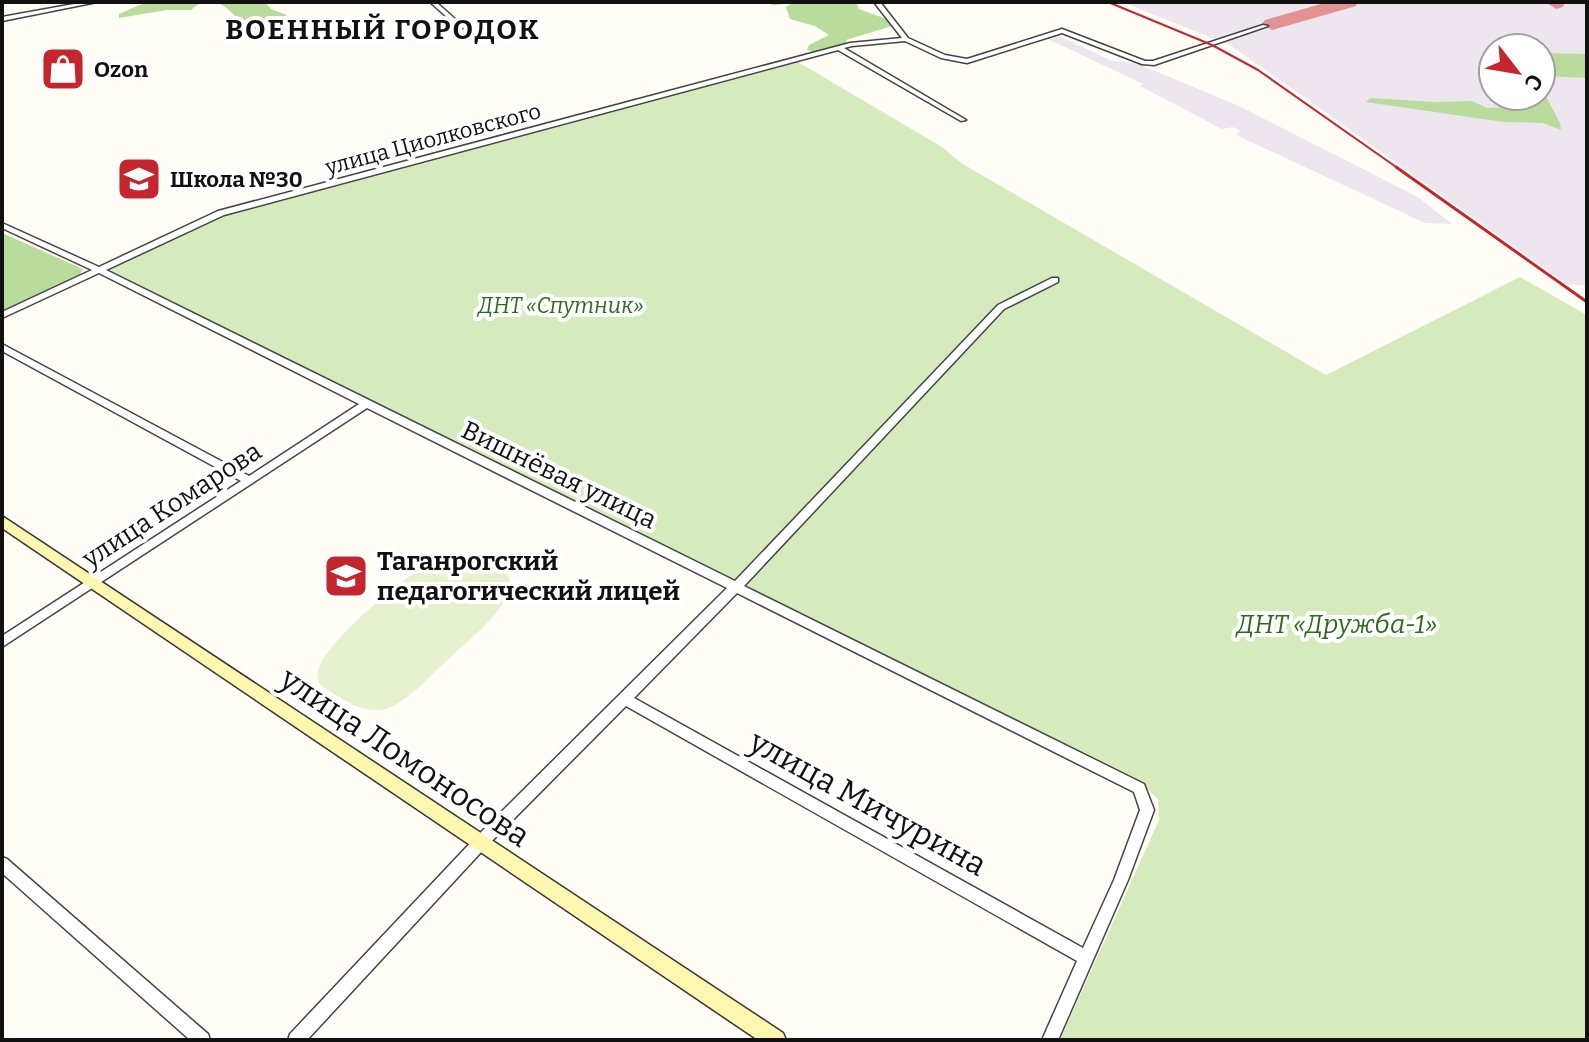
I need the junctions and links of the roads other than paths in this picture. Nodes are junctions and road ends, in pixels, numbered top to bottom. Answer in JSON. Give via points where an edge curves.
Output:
{"nodes":[{"id":1,"x":94,"y":2,"type":"edge"},
{"id":2,"x":433,"y":2,"type":"edge"},
{"id":3,"x":877,"y":2,"type":"edge"},
{"id":4,"x":2,"y":19,"type":"edge"},
{"id":5,"x":1265,"y":26,"type":"dead end"},
{"id":6,"x":461,"y":27,"type":"dead end"},
{"id":7,"x":906,"y":39,"type":"junction"},
{"id":8,"x":840,"y":48,"type":"junction"},
{"id":9,"x":963,"y":120,"type":"dead end"},
{"id":10,"x":2,"y":225,"type":"edge"},
{"id":11,"x":97,"y":269,"type":"junction"},
{"id":12,"x":1055,"y":280,"type":"dead end"},
{"id":13,"x":2,"y":315,"type":"edge"},
{"id":14,"x":2,"y":347,"type":"edge"},
{"id":15,"x":366,"y":404,"type":"junction"},
{"id":16,"x":250,"y":481,"type":"junction"},
{"id":17,"x":2,"y":521,"type":"edge"},
{"id":18,"x":92,"y":583,"type":"junction"},
{"id":19,"x":736,"y":586,"type":"junction"},
{"id":20,"x":2,"y":642,"type":"edge"},
{"id":21,"x":623,"y":698,"type":"junction"},
{"id":22,"x":480,"y":843,"type":"junction"},
{"id":23,"x":2,"y":864,"type":"edge"},
{"id":24,"x":1086,"y":958,"type":"junction"},
{"id":25,"x":202,"y":1040,"type":"edge"},
{"id":26,"x":296,"y":1040,"type":"edge"},
{"id":27,"x":776,"y":1040,"type":"edge"},
{"id":28,"x":1050,"y":1040,"type":"edge"}],
"edges":[{"from":1,"to":4,"type":"street"},
{"from":2,"to":6,"type":"street"},
{"from":3,"to":7,"type":"street"},
{"from":5,"to":7,"type":"street","via":[[1144,63],[1062,31],[967,61],[943,57]]},
{"from":7,"to":8,"type":"street","name":"улица Циолковского"},
{"from":8,"to":9,"type":"street"},
{"from":8,"to":11,"type":"street","name":"улица Циолковского","via":[[221,213]]},
{"from":10,"to":11,"type":"street","name":"Вишнёвая улица"},
{"from":11,"to":13,"type":"street","name":"улица Циолковского"},
{"from":11,"to":15,"type":"street","name":"Вишнёвая улица"},
{"from":12,"to":19,"type":"street","via":[[1001,307]]},
{"from":14,"to":16,"type":"street"},
{"from":15,"to":16,"type":"street","name":"улица Комарова"},
{"from":15,"to":19,"type":"street","name":"Вишнёвая улица"},
{"from":16,"to":18,"type":"street","name":"улица Комарова"},
{"from":17,"to":18,"type":"street","name":"улица Ломоносова"},
{"from":18,"to":20,"type":"street","name":"улица Комарова"},
{"from":18,"to":22,"type":"street","name":"улица Ломоносова"},
{"from":19,"to":21,"type":"street"},
{"from":19,"to":24,"type":"street","name":"Вишнёвая улица","via":[[1139,788],[1147,810]]},
{"from":21,"to":22,"type":"street"},
{"from":21,"to":24,"type":"street","name":"улица Мичурина"},
{"from":22,"to":26,"type":"street"},
{"from":22,"to":27,"type":"street","name":"улица Ломоносова"},
{"from":23,"to":25,"type":"street"},
{"from":24,"to":28,"type":"street"}]}
